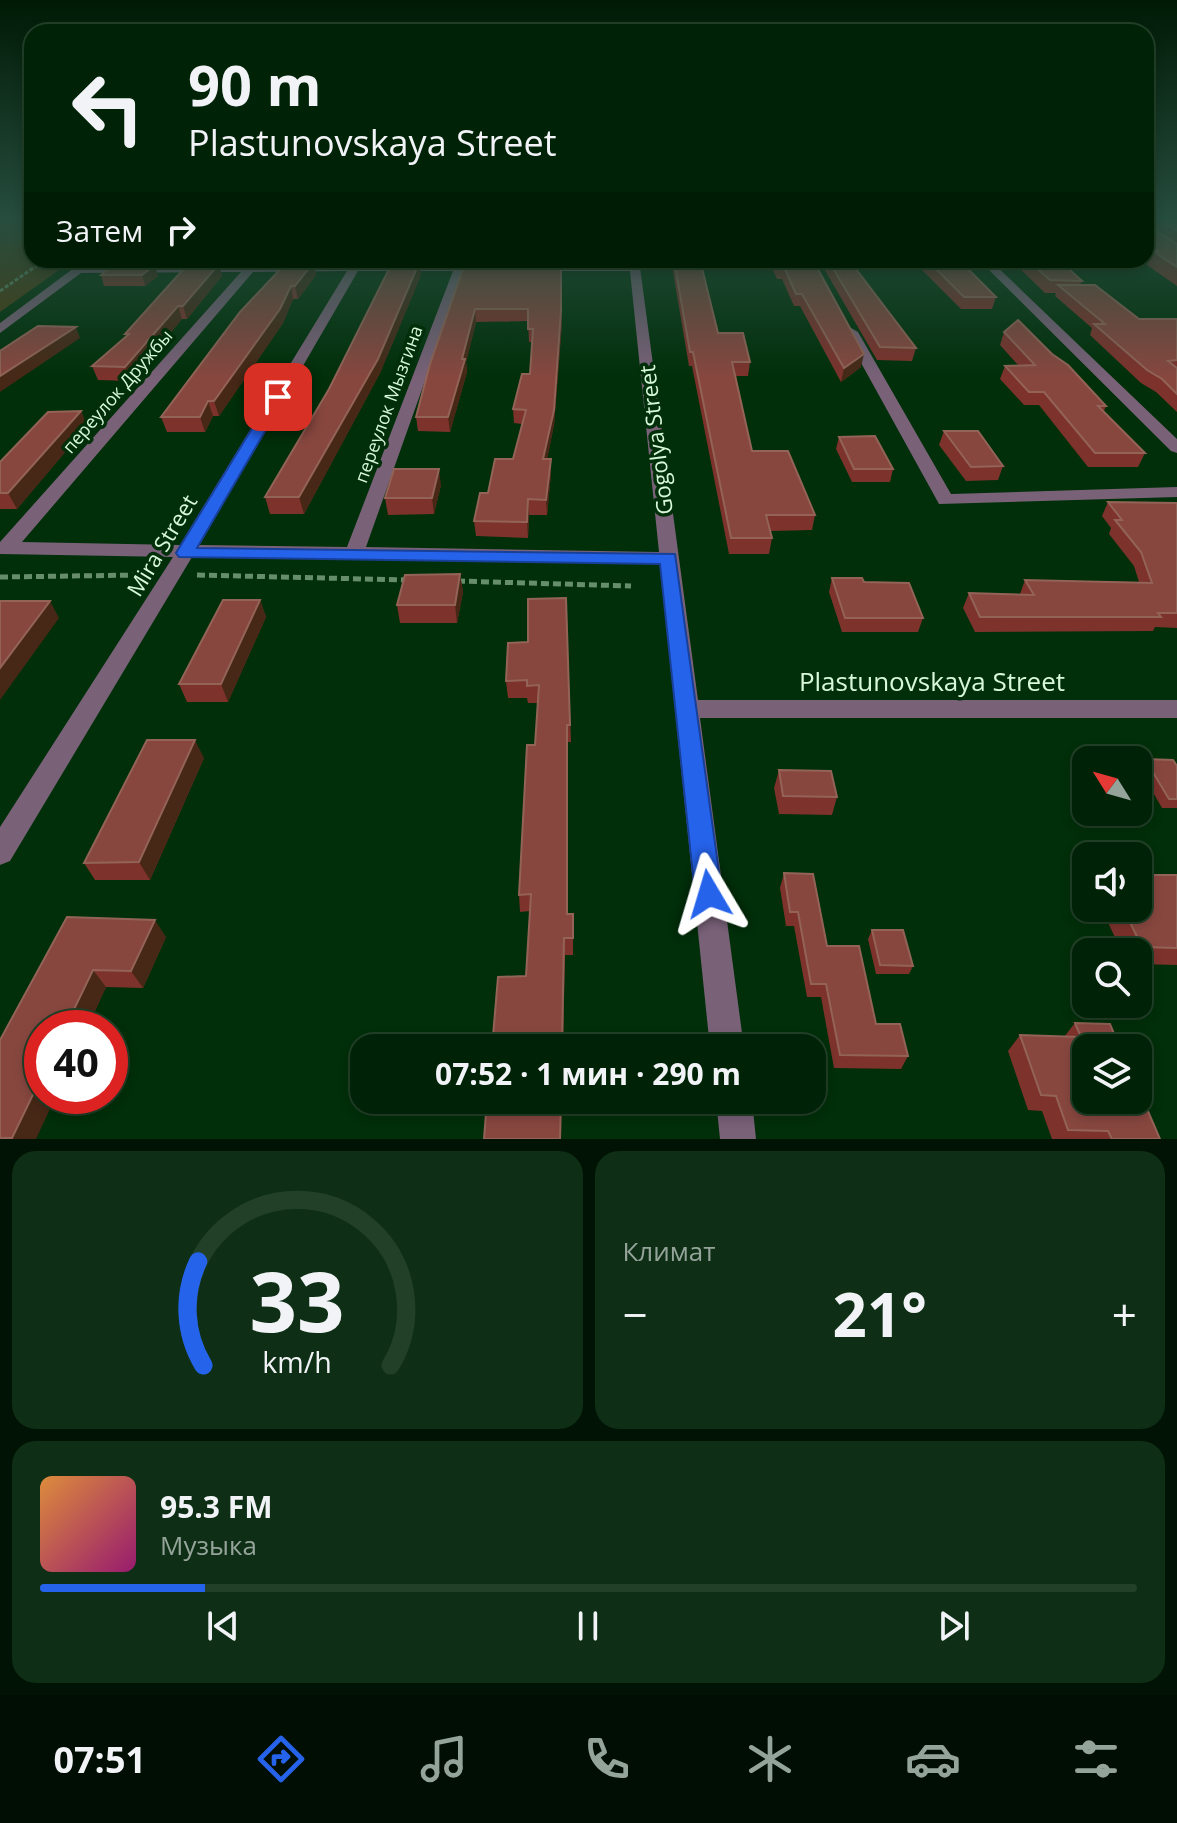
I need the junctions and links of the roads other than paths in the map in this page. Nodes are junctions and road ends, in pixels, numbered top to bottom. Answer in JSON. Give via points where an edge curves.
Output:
{"nodes":[{"id":1,"x":74,"y":272,"type":"edge"},
{"id":2,"x":247,"y":272,"type":"edge"},
{"id":3,"x":352,"y":272,"type":"edge"},
{"id":4,"x":458,"y":272,"type":"edge"},
{"id":5,"x":635,"y":272,"type":"edge"},
{"id":6,"x":996,"y":272,"type":"edge"},
{"id":7,"x":841,"y":313,"type":"edge"},
{"id":8,"x":0,"y":329,"type":"edge"},
{"id":9,"x":1177,"y":448,"type":"edge"},
{"id":10,"x":1177,"y":492,"type":"edge"},
{"id":11,"x":4,"y":548,"type":"edge"},
{"id":12,"x":185,"y":553,"type":"junction"},
{"id":13,"x":354,"y":555,"type":"junction"},
{"id":14,"x":669,"y":558,"type":"junction"},
{"id":15,"x":687,"y":709,"type":"junction"},
{"id":16,"x":1177,"y":709,"type":"edge"},
{"id":17,"x":0,"y":852,"type":"edge"},
{"id":18,"x":725,"y":1034,"type":"edge"},
{"id":19,"x":735,"y":1114,"type":"edge"},
{"id":20,"x":738,"y":1139,"type":"edge"}],
"edges":[{"from":1,"to":8,"type":"street"},
{"from":2,"to":11,"type":"street","name":"переулок Дружбы"},
{"from":3,"to":12,"type":"street","name":"Mira Street"},
{"from":4,"to":13,"type":"street","name":"переулок Мызгина"},
{"from":5,"to":14,"type":"street","name":"Gogolya Street"},
{"from":6,"to":9,"type":"street"},
{"from":7,"to":10,"type":"street","via":[[945,500]]},
{"from":11,"to":12,"type":"street"},
{"from":12,"to":13,"type":"street"},
{"from":12,"to":17,"type":"street","name":"Mira Street"},
{"from":13,"to":14,"type":"street"},
{"from":14,"to":15,"type":"street","name":"Gogolya Street"},
{"from":15,"to":16,"type":"street","name":"Plastunovskaya Street"},
{"from":15,"to":18,"type":"street","name":"Gogolya Street"},
{"from":19,"to":20,"type":"street"}]}
